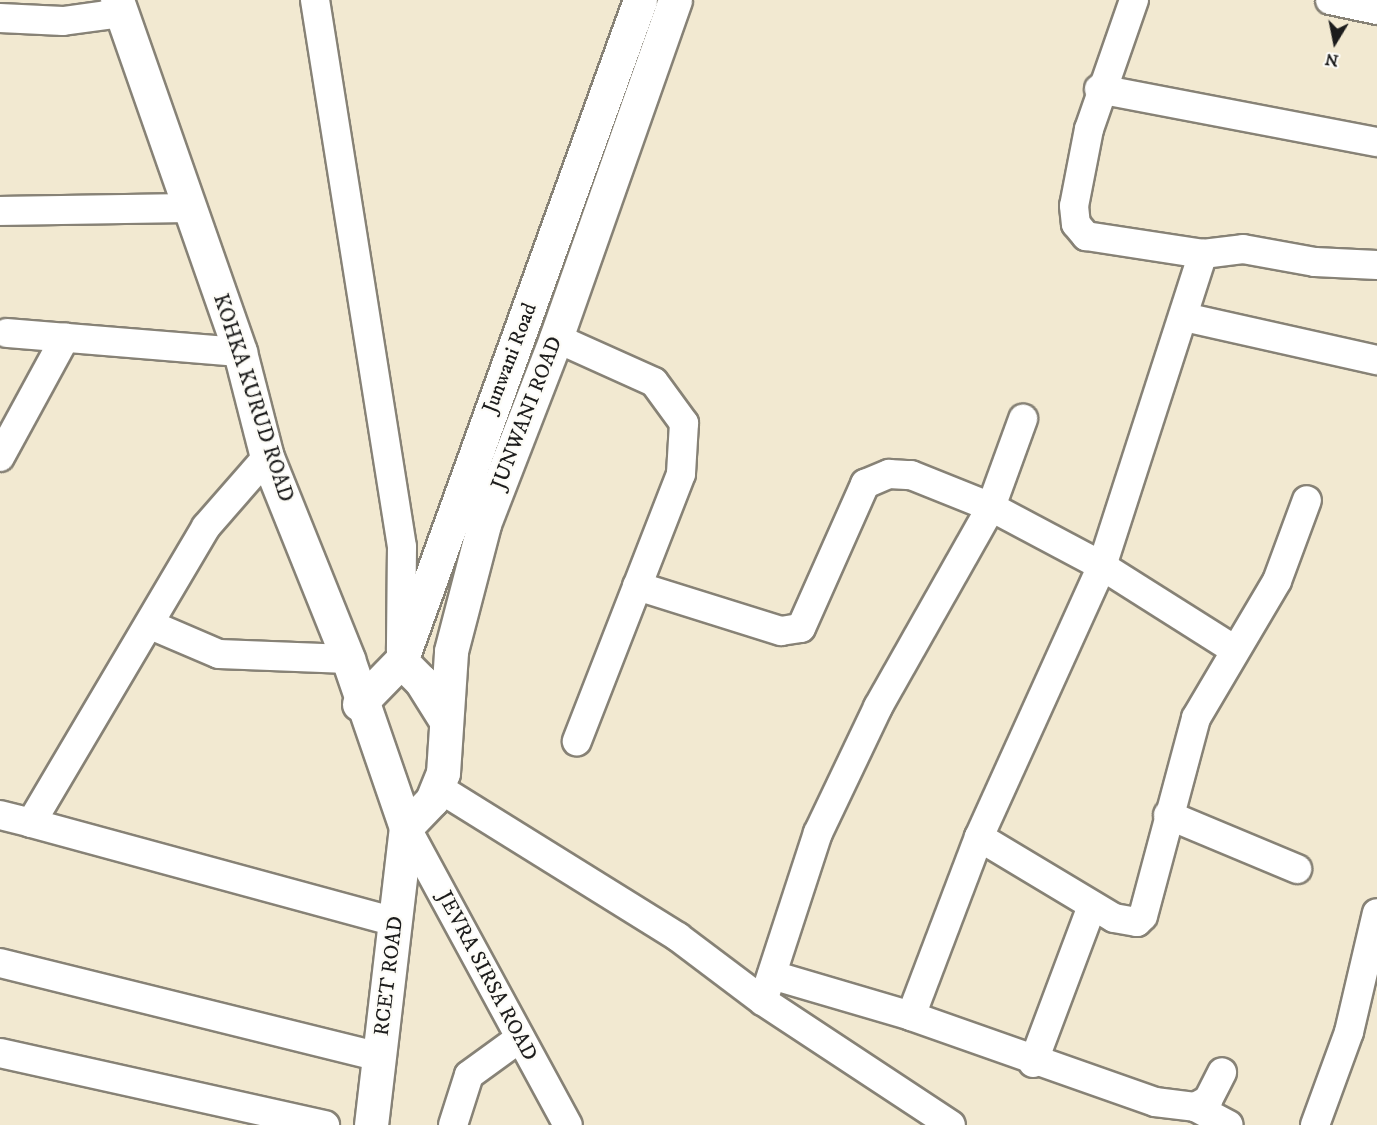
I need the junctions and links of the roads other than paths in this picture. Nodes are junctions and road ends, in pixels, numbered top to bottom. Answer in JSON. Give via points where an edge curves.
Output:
{"nodes":[{"id":1,"x":315,"y":0,"type":"edge"},
{"id":2,"x":640,"y":0,"type":"edge"},
{"id":3,"x":675,"y":0,"type":"edge"},
{"id":4,"x":1134,"y":0,"type":"edge"},
{"id":5,"x":1330,"y":0,"type":"edge"},
{"id":6,"x":120,"y":7,"type":"edge"},
{"id":7,"x":1377,"y":10,"type":"edge"},
{"id":8,"x":0,"y":18,"type":"edge"},
{"id":9,"x":1099,"y":89,"type":"junction"},
{"id":10,"x":1377,"y":142,"type":"edge"},
{"id":11,"x":190,"y":208,"type":"junction"},
{"id":12,"x":0,"y":211,"type":"edge"},
{"id":13,"x":1203,"y":254,"type":"junction"},
{"id":14,"x":1377,"y":265,"type":"edge"},
{"id":15,"x":1184,"y":317,"type":"junction"},
{"id":16,"x":7,"y":333,"type":"dead end"},
{"id":17,"x":65,"y":338,"type":"junction"},
{"id":18,"x":556,"y":338,"type":"junction"},
{"id":19,"x":240,"y":352,"type":"junction"},
{"id":20,"x":1377,"y":360,"type":"edge"},
{"id":21,"x":1023,"y":419,"type":"dead end"},
{"id":22,"x":0,"y":457,"type":"edge"},
{"id":23,"x":267,"y":457,"type":"junction"},
{"id":24,"x":1307,"y":500,"type":"dead end"},
{"id":25,"x":991,"y":507,"type":"junction"},
{"id":26,"x":1102,"y":566,"type":"junction"},
{"id":27,"x":638,"y":586,"type":"junction"},
{"id":28,"x":151,"y":625,"type":"junction"},
{"id":29,"x":1235,"y":650,"type":"junction"},
{"id":30,"x":348,"y":659,"type":"junction"},
{"id":31,"x":401,"y":661,"type":"junction"},
{"id":32,"x":359,"y":704,"type":"junction"},
{"id":33,"x":446,"y":721,"type":"junction"},
{"id":34,"x":577,"y":741,"type":"dead end"},
{"id":35,"x":437,"y":787,"type":"junction"},
{"id":36,"x":0,"y":815,"type":"edge"},
{"id":37,"x":1168,"y":815,"type":"junction"},
{"id":38,"x":31,"y":823,"type":"junction"},
{"id":39,"x":406,"y":827,"type":"junction"},
{"id":40,"x":979,"y":837,"type":"junction"},
{"id":41,"x":1297,"y":869,"type":"dead end"},
{"id":42,"x":1092,"y":906,"type":"junction"},
{"id":43,"x":1377,"y":913,"type":"edge"},
{"id":44,"x":396,"y":922,"type":"junction"},
{"id":45,"x":0,"y":963,"type":"edge"},
{"id":46,"x":772,"y":975,"type":"junction"},
{"id":47,"x":763,"y":1001,"type":"junction"},
{"id":48,"x":911,"y":1016,"type":"junction"},
{"id":49,"x":520,"y":1038,"type":"junction"},
{"id":50,"x":0,"y":1053,"type":"edge"},
{"id":51,"x":379,"y":1057,"type":"junction"},
{"id":52,"x":1033,"y":1063,"type":"junction"},
{"id":53,"x":1222,"y":1072,"type":"dead end"},
{"id":54,"x":1195,"y":1107,"type":"junction"},
{"id":55,"x":945,"y":1123,"type":"edge"},
{"id":56,"x":325,"y":1125,"type":"edge"},
{"id":57,"x":371,"y":1125,"type":"edge"},
{"id":58,"x":453,"y":1125,"type":"edge"},
{"id":59,"x":568,"y":1125,"type":"edge"},
{"id":60,"x":1229,"y":1125,"type":"edge"},
{"id":61,"x":1315,"y":1125,"type":"edge"}],
"edges":[{"from":1,"to":31,"type":"street","via":[[402,548]]},
{"from":2,"to":31,"type":"main road","name":"Junwani Road"},
{"from":3,"to":18,"type":"main road","name":"JUNWANI ROAD"},
{"from":4,"to":9,"type":"street"},
{"from":5,"to":7,"type":"street"},
{"from":6,"to":8,"type":"street","via":[[63,21]]},
{"from":6,"to":11,"type":"main road","name":"KOHKA KURUD ROAD"},
{"from":9,"to":10,"type":"street"},
{"from":9,"to":13,"type":"street","via":[[1074,206],[1076,224],[1086,236]]},
{"from":11,"to":12,"type":"street"},
{"from":11,"to":19,"type":"main road","name":"KOHKA KURUD ROAD"},
{"from":13,"to":14,"type":"street","via":[[1243,249],[1315,262]]},
{"from":13,"to":15,"type":"street"},
{"from":15,"to":20,"type":"street"},
{"from":15,"to":26,"type":"street"},
{"from":16,"to":17,"type":"street"},
{"from":17,"to":19,"type":"street"},
{"from":17,"to":22,"type":"street"},
{"from":18,"to":27,"type":"street","via":[[654,382],[684,423],[681,474]]},
{"from":18,"to":33,"type":"main road","name":"JUNWANI ROAD","via":[[459,602]]},
{"from":19,"to":23,"type":"main road","name":"KOHKA KURUD ROAD"},
{"from":21,"to":25,"type":"street"},
{"from":23,"to":28,"type":"street","via":[[206,526]]},
{"from":23,"to":30,"type":"main road","name":"KOHKA KURUD ROAD"},
{"from":24,"to":29,"type":"street","via":[[1277,581]]},
{"from":25,"to":26,"type":"street"},
{"from":25,"to":27,"type":"street","via":[[911,475],[878,476],[857,498],[808,622],[792,631]]},
{"from":25,"to":46,"type":"street","via":[[879,707],[818,833]]},
{"from":26,"to":29,"type":"street"},
{"from":26,"to":40,"type":"street"},
{"from":27,"to":34,"type":"street"},
{"from":28,"to":30,"type":"street","via":[[219,654]]},
{"from":28,"to":38,"type":"street"},
{"from":29,"to":37,"type":"street","via":[[1196,718]]},
{"from":30,"to":32,"type":"main road","name":"KOHKA KURUD ROAD"},
{"from":31,"to":32,"type":"main road","name":"Junwani Road"},
{"from":31,"to":33,"type":"main road","via":[[421,681]]},
{"from":32,"to":39,"type":"main road","name":"KOHKA KURUD ROAD"},
{"from":33,"to":35,"type":"main road","name":"JUNWANI ROAD"},
{"from":35,"to":39,"type":"main road"},
{"from":35,"to":47,"type":"street","via":[[678,937]]},
{"from":36,"to":38,"type":"street"},
{"from":37,"to":41,"type":"street"},
{"from":37,"to":42,"type":"street","via":[[1143,916],[1126,922]]},
{"from":38,"to":44,"type":"street"},
{"from":39,"to":44,"type":"main road","name":"RCET ROAD"},
{"from":39,"to":49,"type":"street","name":"JEVRA SIRSA ROAD"},
{"from":40,"to":42,"type":"street"},
{"from":40,"to":48,"type":"street"},
{"from":42,"to":52,"type":"street"},
{"from":43,"to":61,"type":"street","via":[[1349,1032]]},
{"from":44,"to":51,"type":"main road","name":"RCET ROAD"},
{"from":45,"to":51,"type":"street"},
{"from":46,"to":47,"type":"street"},
{"from":46,"to":48,"type":"street"},
{"from":47,"to":55,"type":"street"},
{"from":48,"to":52,"type":"street"},
{"from":49,"to":58,"type":"street","via":[[469,1074]]},
{"from":49,"to":59,"type":"street","name":"JEVRA SIRSA ROAD"},
{"from":50,"to":56,"type":"street"},
{"from":51,"to":57,"type":"main road","name":"RCET ROAD"},
{"from":52,"to":54,"type":"street","via":[[1155,1102]]},
{"from":53,"to":54,"type":"street","via":[[1208,1100]]},
{"from":54,"to":60,"type":"street"}]}
